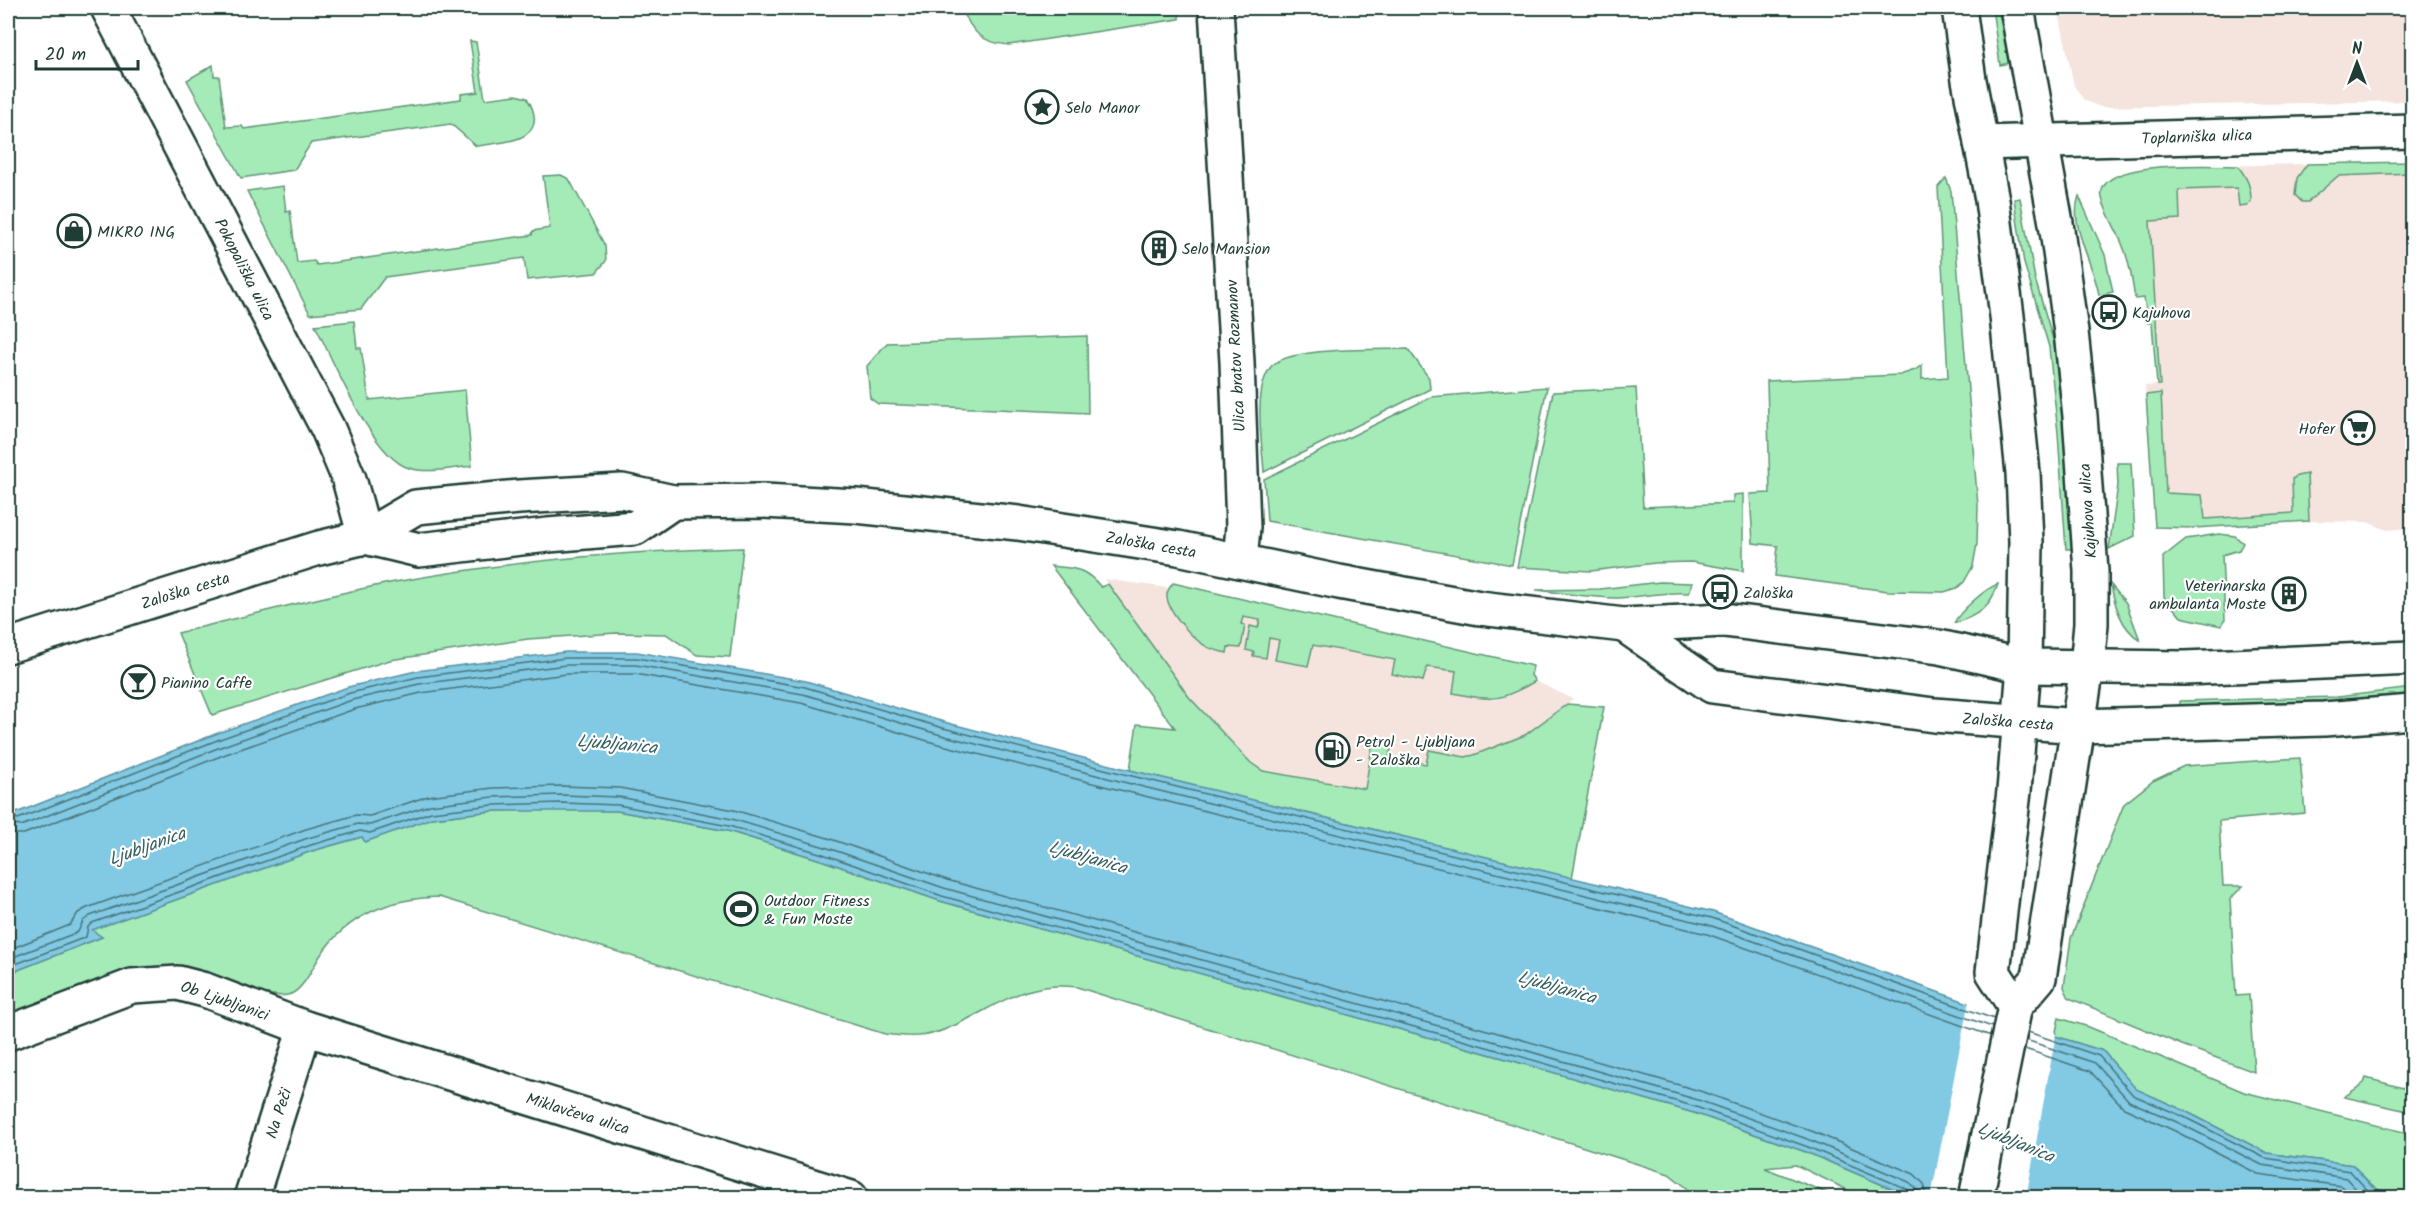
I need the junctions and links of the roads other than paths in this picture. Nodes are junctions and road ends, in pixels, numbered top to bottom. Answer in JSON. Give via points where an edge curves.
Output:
{"nodes":[{"id":1,"x":108,"y":8,"type":"edge"},
{"id":2,"x":1216,"y":8,"type":"edge"},
{"id":3,"x":1959,"y":8,"type":"edge"},
{"id":4,"x":2017,"y":8,"type":"edge"},
{"id":5,"x":2412,"y":131,"type":"edge"},
{"id":6,"x":2042,"y":141,"type":"junction"},
{"id":7,"x":1981,"y":143,"type":"junction"},
{"id":8,"x":673,"y":502,"type":"junction"},
{"id":9,"x":365,"y":537,"type":"junction"},
{"id":10,"x":1240,"y":561,"type":"junction"},
{"id":11,"x":1624,"y":625,"type":"junction"},
{"id":12,"x":8,"y":646,"type":"edge"},
{"id":13,"x":2412,"y":658,"type":"edge"},
{"id":14,"x":2024,"y":666,"type":"junction"},
{"id":15,"x":2087,"y":667,"type":"junction"},
{"id":16,"x":2412,"y":712,"type":"edge"},
{"id":17,"x":2019,"y":723,"type":"junction"},
{"id":18,"x":2079,"y":726,"type":"junction"},
{"id":19,"x":2015,"y":1006,"type":"junction"},
{"id":20,"x":305,"y":1028,"type":"junction"},
{"id":21,"x":8,"y":1033,"type":"edge"},
{"id":22,"x":252,"y":1197,"type":"edge"},
{"id":23,"x":851,"y":1197,"type":"edge"},
{"id":24,"x":1976,"y":1197,"type":"edge"}],
"edges":[{"from":1,"to":9,"type":"main road","name":"Pokopališka ulica","via":[[328,429],[349,479]]},
{"from":2,"to":10,"type":"main road","name":"Ulica bratov Rozmanov","via":[[1237,362]]},
{"from":3,"to":7,"type":"main road"},
{"from":4,"to":6,"type":"main road","name":"Kajuhova ulica"},
{"from":5,"to":6,"type":"main road","name":"Toplarniška ulica"},
{"from":6,"to":7,"type":"main road","name":"Toplarniška ulica"},
{"from":6,"to":15,"type":"main road","name":"Kajuhova ulica","via":[[2080,416],[2091,571]]},
{"from":7,"to":14,"type":"main road","via":[[2007,316],[2023,473]]},
{"from":8,"to":9,"type":"main road","name":"Zaloška cesta","via":[[622,491],[416,507]]},
{"from":8,"to":9,"type":"main road","name":"Zaloška cesta","via":[[635,528],[420,550]]},
{"from":8,"to":10,"type":"main road","name":"Zaloška cesta","via":[[764,501],[935,514],[1124,539]]},
{"from":9,"to":12,"type":"main road","name":"Zaloška cesta"},
{"from":10,"to":11,"type":"main road","name":"Zaloška cesta","via":[[1480,608]]},
{"from":11,"to":14,"type":"main road","name":"Zaloška cesta","via":[[1724,620],[1939,647]]},
{"from":11,"to":17,"type":"main road","name":"Zaloška cesta","via":[[1712,686]]},
{"from":13,"to":15,"type":"main road","name":"Zaloška cesta","via":[[2208,667]]},
{"from":14,"to":15,"type":"main road","name":"Zaloška cesta"},
{"from":14,"to":17,"type":"main road"},
{"from":15,"to":18,"type":"main road","name":"Kajuhova ulica"},
{"from":16,"to":18,"type":"main road","name":"Zaloška cesta","via":[[2324,719]]},
{"from":17,"to":18,"type":"main road","name":"Zaloška cesta"},
{"from":17,"to":19,"type":"main road","via":[[1993,972]]},
{"from":18,"to":19,"type":"main road","name":"Kajuhova ulica","via":[[2039,978]]},
{"from":19,"to":24,"type":"main road","name":"Kajuhova ulica"},
{"from":20,"to":21,"type":"main road","name":"Ob Ljubljanici","via":[[205,990],[164,982],[132,986]]},
{"from":20,"to":22,"type":"main road","name":"Na Peči"},
{"from":20,"to":23,"type":"main road","name":"Miklavčeva ulica"}]}
